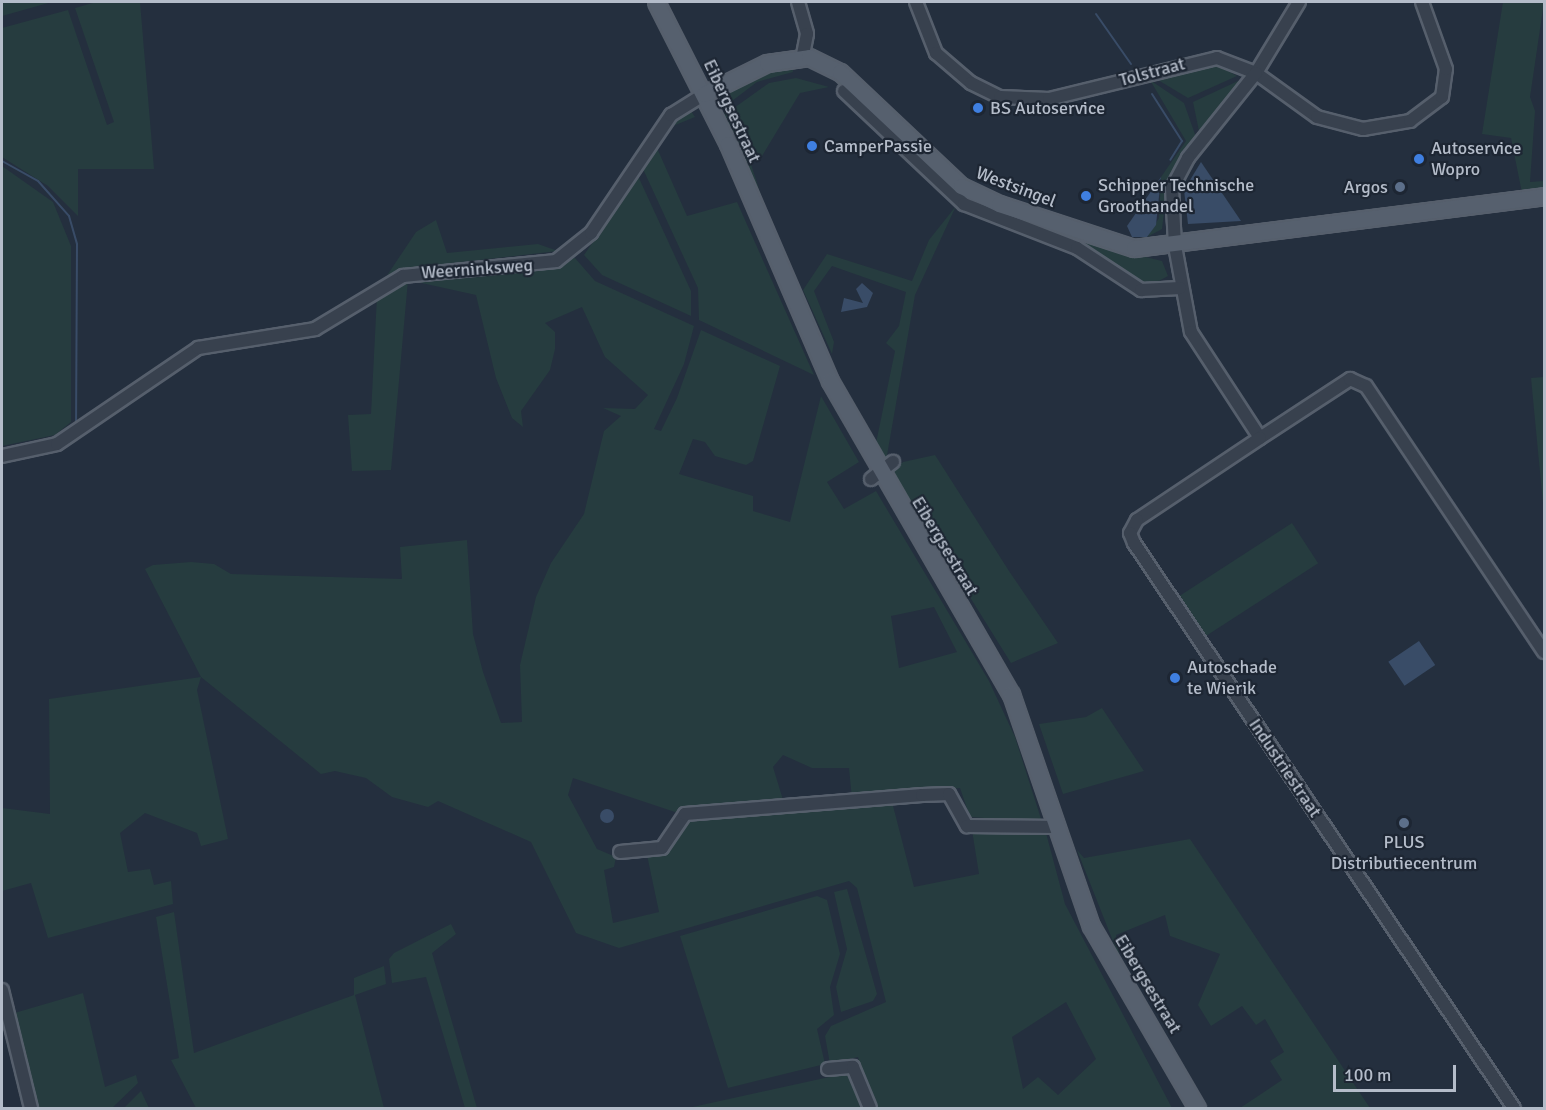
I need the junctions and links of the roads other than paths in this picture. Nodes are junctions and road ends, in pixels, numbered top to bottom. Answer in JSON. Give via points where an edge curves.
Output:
{"nodes":[{"id":1,"x":656,"y":2,"type":"edge"},
{"id":2,"x":798,"y":2,"type":"edge"},
{"id":3,"x":916,"y":2,"type":"edge"},
{"id":4,"x":1299,"y":2,"type":"edge"},
{"id":5,"x":1422,"y":2,"type":"edge"},
{"id":6,"x":803,"y":56,"type":"junction"},
{"id":7,"x":1256,"y":73,"type":"junction"},
{"id":8,"x":844,"y":91,"type":"dead end"},
{"id":9,"x":704,"y":94,"type":"junction"},
{"id":10,"x":1545,"y":196,"type":"edge"},
{"id":11,"x":1174,"y":246,"type":"junction"},
{"id":12,"x":1180,"y":288,"type":"junction"},
{"id":13,"x":1260,"y":438,"type":"junction"},
{"id":14,"x":2,"y":456,"type":"edge"},
{"id":15,"x":893,"y":462,"type":"dead end"},
{"id":16,"x":875,"y":477,"type":"junction"},
{"id":17,"x":1545,"y":652,"type":"edge"},
{"id":18,"x":1057,"y":827,"type":"junction"},
{"id":19,"x":620,"y":852,"type":"dead end"},
{"id":20,"x":2,"y":990,"type":"edge"},
{"id":21,"x":828,"y":1069,"type":"dead end"},
{"id":22,"x":31,"y":1108,"type":"edge"},
{"id":23,"x":870,"y":1108,"type":"edge"},
{"id":24,"x":1197,"y":1108,"type":"edge"},
{"id":25,"x":1514,"y":1108,"type":"edge"}],
"edges":[{"from":1,"to":9,"type":"main road","name":"Eibergsestraat"},
{"from":2,"to":6,"type":"street","via":[[807,34]]},
{"from":3,"to":7,"type":"street","name":"Tolstraat","via":[[936,53],[971,84],[1000,97],[1049,99],[1207,57]]},
{"from":4,"to":7,"type":"street"},
{"from":5,"to":7,"type":"street","name":"Tolstraat","via":[[1447,86],[1433,108],[1410,121],[1345,128],[1317,117]]},
{"from":6,"to":9,"type":"main road","via":[[767,63]]},
{"from":6,"to":11,"type":"main road","name":"Westsingel","via":[[840,72],[974,193],[1125,245]]},
{"from":7,"to":11,"type":"street","via":[[1178,175],[1171,212]]},
{"from":8,"to":12,"type":"street","name":"Westsingel","via":[[964,204],[1077,248],[1141,290]]},
{"from":9,"to":14,"type":"street","name":"Weerninksweg","via":[[671,115],[591,233],[556,261],[403,276],[315,329],[198,348],[57,444]]},
{"from":9,"to":16,"type":"main road","name":"Eibergsestraat"},
{"from":10,"to":11,"type":"main road","name":"Westsingel"},
{"from":11,"to":12,"type":"street"},
{"from":12,"to":13,"type":"street","via":[[1191,332]]},
{"from":13,"to":17,"type":"street","name":"Industriestraat","via":[[1350,379],[1366,386]]},
{"from":13,"to":25,"type":"street","name":"Industriestraat","via":[[1137,520],[1130,533]]},
{"from":15,"to":16,"type":"street"},
{"from":16,"to":18,"type":"main road","name":"Eibergsestraat","via":[[1011,694]]},
{"from":18,"to":19,"type":"street","via":[[967,826],[949,794],[922,795],[685,814],[662,848]]},
{"from":18,"to":24,"type":"main road","name":"Eibergsestraat","via":[[1091,926]]},
{"from":20,"to":22,"type":"street"},
{"from":21,"to":23,"type":"street","via":[[853,1067]]}]}
